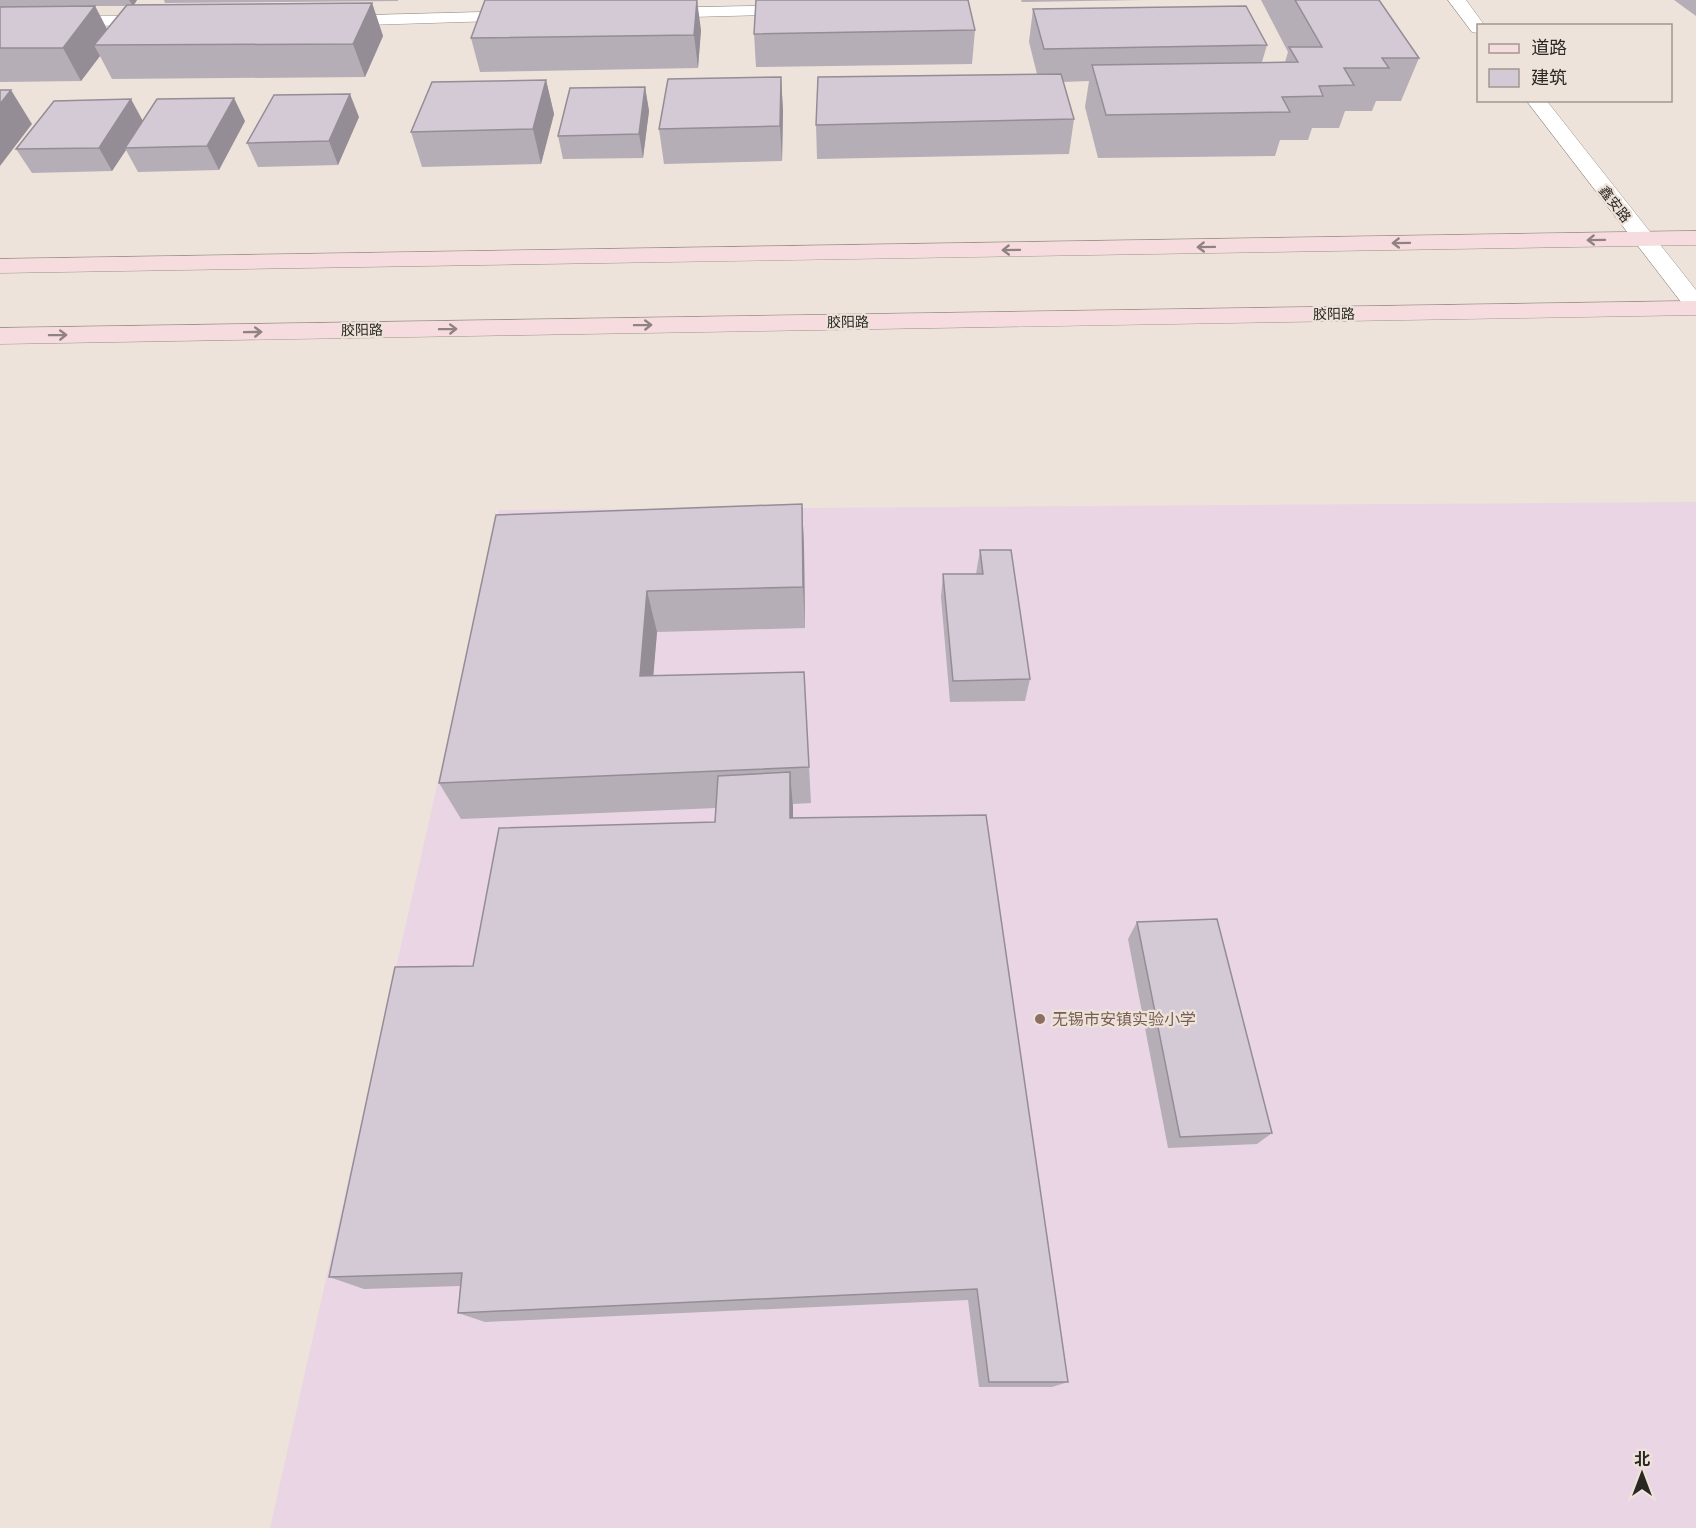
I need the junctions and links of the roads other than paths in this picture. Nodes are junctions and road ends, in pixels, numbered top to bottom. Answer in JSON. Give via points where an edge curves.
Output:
{"nodes":[{"id":1,"x":1457,"y":0,"type":"edge"},
{"id":2,"x":820,"y":9,"type":"edge"},
{"id":3,"x":642,"y":14,"type":"edge"},
{"id":4,"x":546,"y":16,"type":"edge"},
{"id":5,"x":0,"y":20,"type":"edge"},
{"id":6,"x":178,"y":21,"type":"edge"},
{"id":7,"x":320,"y":21,"type":"edge"},
{"id":8,"x":1477,"y":25,"type":"edge"},
{"id":9,"x":1537,"y":102,"type":"edge"},
{"id":10,"x":1696,"y":238,"type":"edge"},
{"id":11,"x":1643,"y":239,"type":"junction"},
{"id":12,"x":0,"y":266,"type":"edge"},
{"id":13,"x":1696,"y":307,"type":"edge"},
{"id":14,"x":0,"y":336,"type":"edge"}],
"edges":[{"from":1,"to":8,"type":"street"},
{"from":2,"to":3,"type":"street"},
{"from":4,"to":7,"type":"street"},
{"from":5,"to":6,"type":"street"},
{"from":9,"to":11,"type":"street","name":"鑫安路"},
{"from":10,"to":11,"type":"main road"},
{"from":11,"to":12,"type":"main road","one_way":true},
{"from":11,"to":13,"type":"street","name":"鑫安路"},
{"from":14,"to":13,"type":"main road","name":"胶阳路","one_way":true}]}
